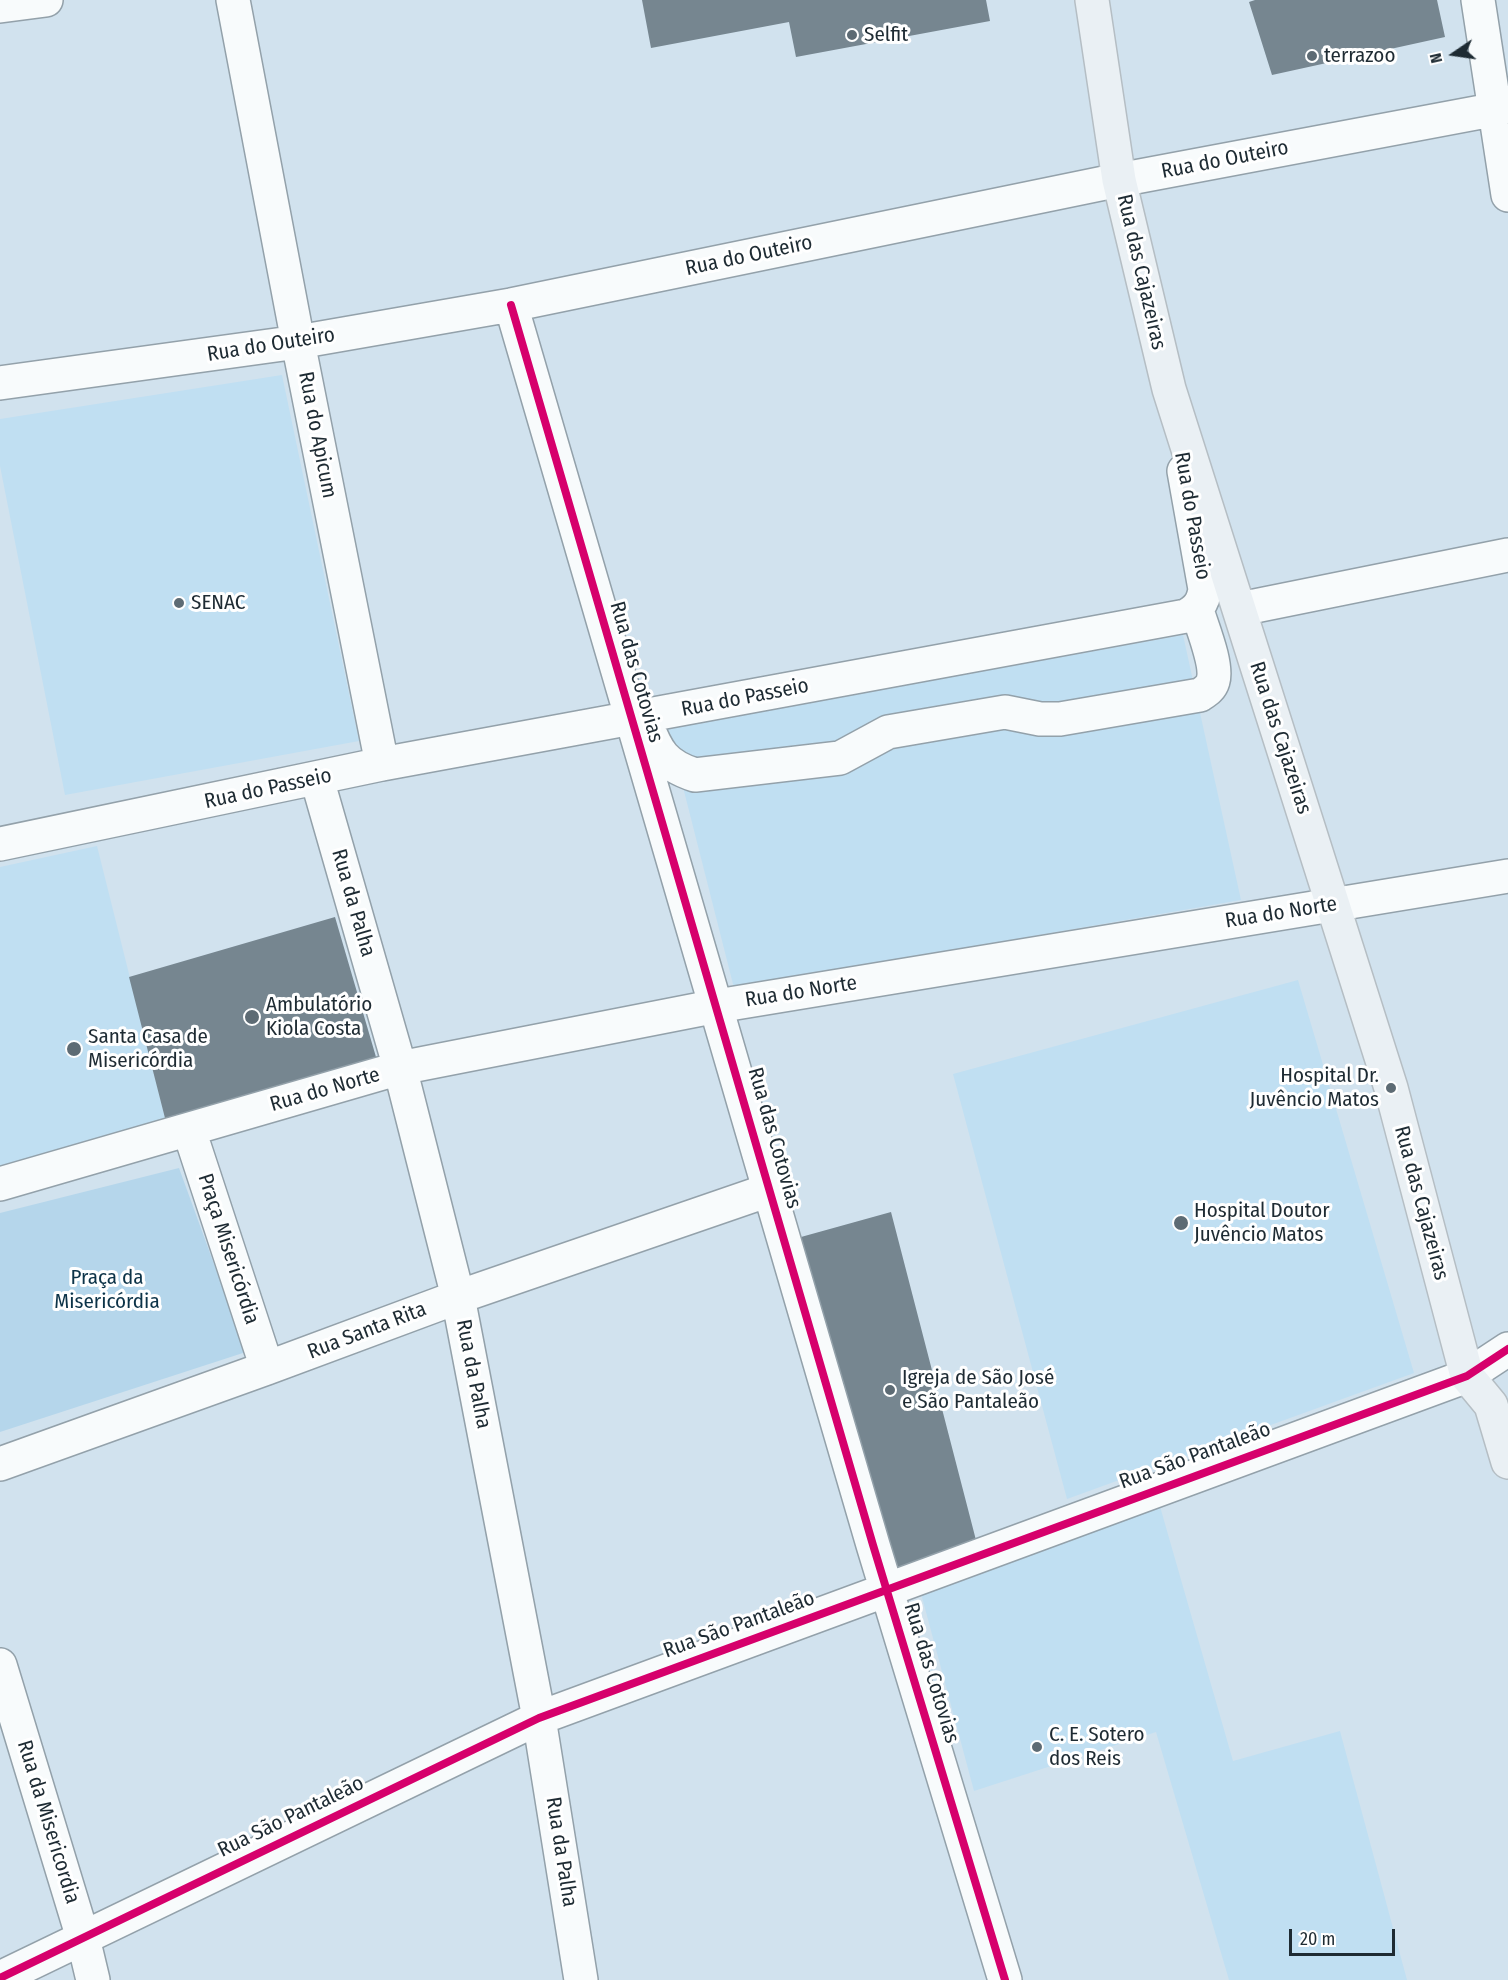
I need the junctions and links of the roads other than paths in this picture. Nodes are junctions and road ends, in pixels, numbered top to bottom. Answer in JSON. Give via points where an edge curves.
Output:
{"nodes":[{"id":1,"x":46,"y":0,"type":"edge"},
{"id":2,"x":233,"y":0,"type":"edge"},
{"id":3,"x":1092,"y":0,"type":"edge"},
{"id":4,"x":1478,"y":0,"type":"edge"},
{"id":5,"x":0,"y":6,"type":"edge"},
{"id":6,"x":1501,"y":108,"type":"edge"},
{"id":7,"x":1119,"y":180,"type":"junction"},
{"id":8,"x":1508,"y":195,"type":"edge"},
{"id":9,"x":511,"y":305,"type":"junction"},
{"id":10,"x":298,"y":342,"type":"junction"},
{"id":11,"x":0,"y":383,"type":"edge"},
{"id":12,"x":1169,"y":389,"type":"junction"},
{"id":13,"x":1508,"y":555,"type":"edge"},
{"id":14,"x":1240,"y":609,"type":"junction"},
{"id":15,"x":1197,"y":610,"type":"junction"},
{"id":16,"x":637,"y":719,"type":"junction"},
{"id":17,"x":382,"y":765,"type":"junction"},
{"id":18,"x":317,"y":779,"type":"junction"},
{"id":19,"x":0,"y":844,"type":"edge"},
{"id":20,"x":1508,"y":876,"type":"edge"},
{"id":21,"x":1333,"y":905,"type":"junction"},
{"id":22,"x":717,"y":1005,"type":"junction"},
{"id":23,"x":400,"y":1068,"type":"junction"},
{"id":24,"x":189,"y":1130,"type":"junction"},
{"id":25,"x":0,"y":1184,"type":"edge"},
{"id":26,"x":770,"y":1190,"type":"junction"},
{"id":27,"x":458,"y":1297,"type":"junction"},
{"id":28,"x":1508,"y":1349,"type":"edge"},
{"id":29,"x":267,"y":1368,"type":"junction"},
{"id":30,"x":1467,"y":1376,"type":"junction"},
{"id":31,"x":1508,"y":1462,"type":"edge"},
{"id":32,"x":0,"y":1464,"type":"edge"},
{"id":33,"x":886,"y":1589,"type":"junction"},
{"id":34,"x":0,"y":1665,"type":"edge"},
{"id":35,"x":539,"y":1718,"type":"junction"},
{"id":36,"x":83,"y":1938,"type":"junction"},
{"id":37,"x":0,"y":1978,"type":"edge"},
{"id":38,"x":93,"y":1980,"type":"edge"},
{"id":39,"x":581,"y":1980,"type":"edge"},
{"id":40,"x":1005,"y":1980,"type":"edge"}],
"edges":[{"from":1,"to":5,"type":"street"},
{"from":2,"to":10,"type":"street","name":"Rua do Apicum"},
{"from":3,"to":7,"type":"main road","name":"Rua das Cajazeiras"},
{"from":4,"to":6,"type":"street"},
{"from":6,"to":7,"type":"street","name":"Rua do Outeiro"},
{"from":6,"to":8,"type":"street"},
{"from":7,"to":9,"type":"street","name":"Rua do Outeiro"},
{"from":7,"to":12,"type":"main road","name":"Rua das Cajazeiras"},
{"from":9,"to":10,"type":"street","name":"Rua do Outeiro"},
{"from":9,"to":16,"type":"street","name":"Rua das Cotovias"},
{"from":10,"to":11,"type":"street","name":"Rua do Outeiro"},
{"from":10,"to":17,"type":"street","name":"Rua do Apicum"},
{"from":12,"to":14,"type":"main road","name":"Rua das Cajazeiras"},
{"from":12,"to":15,"type":"street","name":"Rua do Passeio","via":[[1205,590]]},
{"from":13,"to":14,"type":"street"},
{"from":14,"to":21,"type":"main road","name":"Rua das Cajazeiras"},
{"from":15,"to":16,"type":"street","name":"Rua do Passeio","via":[[1186,616]]},
{"from":15,"to":16,"type":"street","via":[[1214,668],[1213,681],[1200,695],[1060,718],[1041,719],[1005,712],[888,732],[840,758],[695,775],[678,770],[662,757]]},
{"from":16,"to":17,"type":"street","name":"Rua do Passeio"},
{"from":16,"to":22,"type":"street","name":"Rua das Cotovias"},
{"from":17,"to":18,"type":"street","name":"Rua do Passeio"},
{"from":18,"to":19,"type":"street","name":"Rua do Passeio"},
{"from":18,"to":23,"type":"street","name":"Rua da Palha"},
{"from":20,"to":21,"type":"street","name":"Rua do Norte"},
{"from":21,"to":22,"type":"street","name":"Rua do Norte"},
{"from":21,"to":30,"type":"main road","name":"Rua das Cajazeiras","via":[[1391,1088]]},
{"from":22,"to":23,"type":"street","name":"Rua do Norte"},
{"from":22,"to":26,"type":"street","name":"Rua das Cotovias"},
{"from":23,"to":24,"type":"street","name":"Rua do Norte"},
{"from":23,"to":27,"type":"street","name":"Rua da Palha"},
{"from":24,"to":25,"type":"street","name":"Rua do Norte"},
{"from":24,"to":29,"type":"street","name":"Praça Misericórdia"},
{"from":26,"to":27,"type":"street","name":"Rua Santa Rita"},
{"from":26,"to":33,"type":"street","name":"Rua das Cotovias"},
{"from":27,"to":29,"type":"street","name":"Rua Santa Rita"},
{"from":27,"to":35,"type":"street","name":"Rua da Palha"},
{"from":28,"to":30,"type":"street","name":"Rua São Pantaleão"},
{"from":29,"to":32,"type":"street","name":"Rua Santa Rita"},
{"from":30,"to":31,"type":"main road","name":"Rua das Cajazeiras","via":[[1491,1405]]},
{"from":30,"to":33,"type":"street","name":"Rua São Pantaleão"},
{"from":33,"to":35,"type":"street","name":"Rua São Pantaleão"},
{"from":33,"to":40,"type":"street","name":"Rua das Cotovias"},
{"from":34,"to":36,"type":"street","name":"Rua da Misericordia"},
{"from":35,"to":36,"type":"street","name":"Rua São Pantaleão"},
{"from":35,"to":39,"type":"street","name":"Rua da Palha"},
{"from":36,"to":37,"type":"street","name":"Rua São Pantaleão"},
{"from":36,"to":38,"type":"street","name":"Rua da Misericordia"}]}
